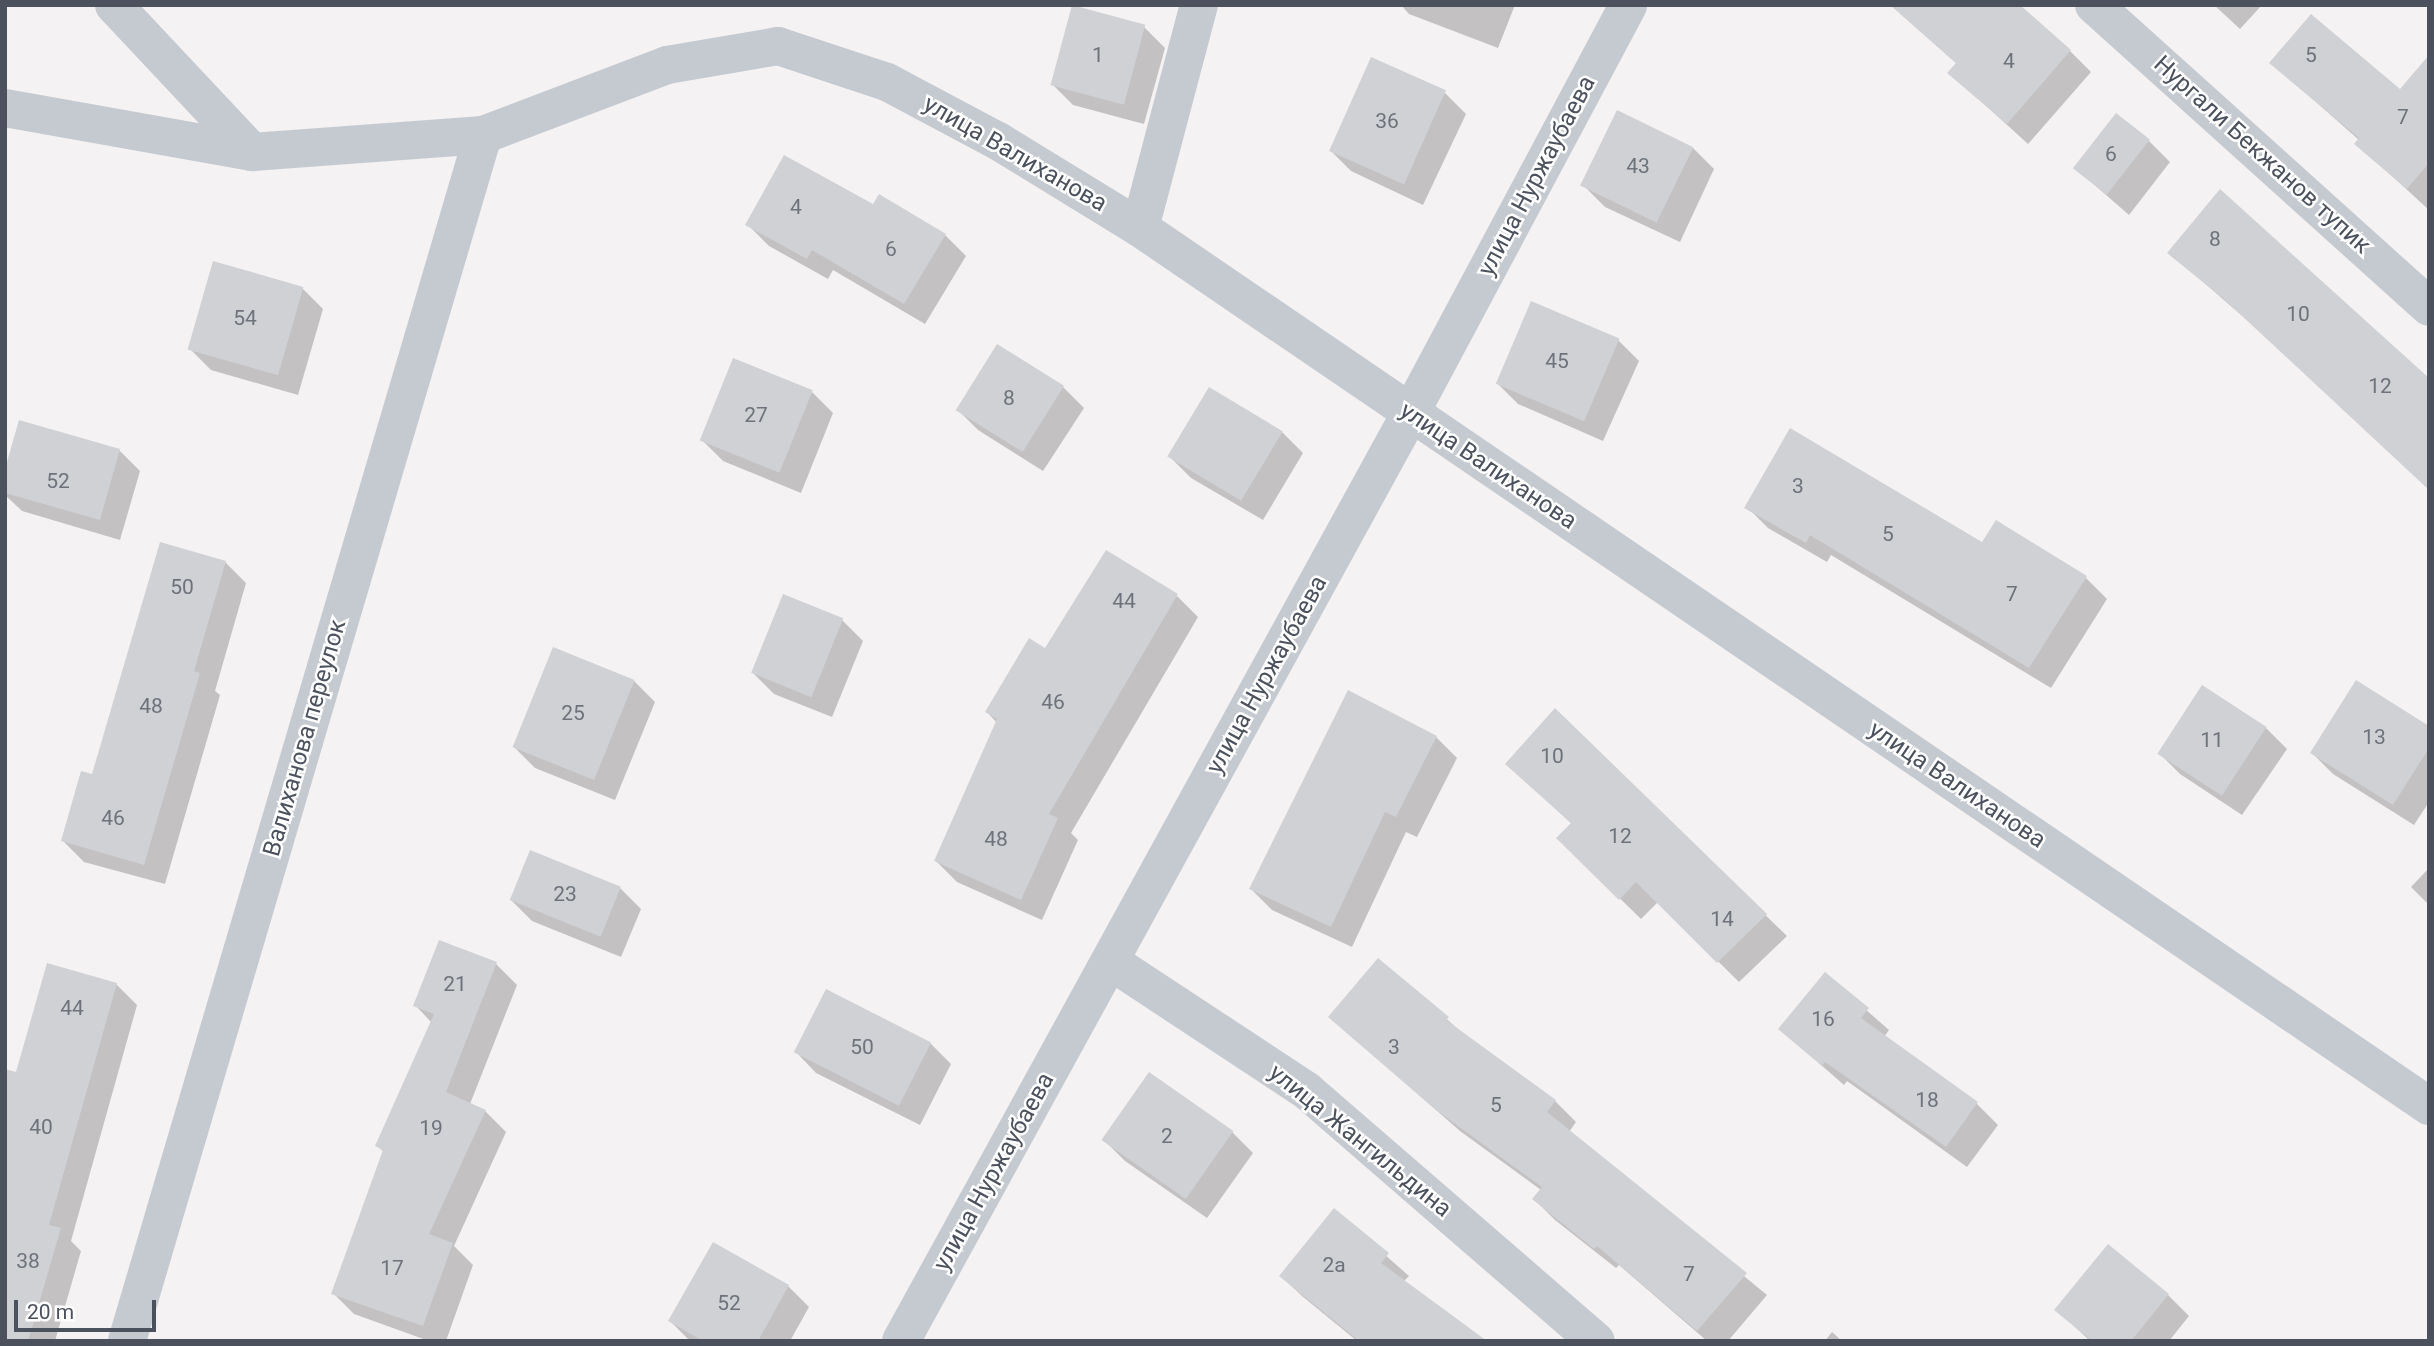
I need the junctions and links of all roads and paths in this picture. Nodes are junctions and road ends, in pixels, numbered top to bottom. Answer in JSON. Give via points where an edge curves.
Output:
{"nodes":[{"id":1,"x":114,"y":5,"type":"edge"},
{"id":2,"x":1199,"y":5,"type":"edge"},
{"id":3,"x":1628,"y":5,"type":"edge"},
{"id":4,"x":2094,"y":5,"type":"edge"},
{"id":5,"x":5,"y":108,"type":"edge"},
{"id":6,"x":483,"y":135,"type":"junction"},
{"id":7,"x":252,"y":152,"type":"junction"},
{"id":8,"x":1140,"y":228,"type":"junction"},
{"id":9,"x":2429,"y":307,"type":"edge"},
{"id":10,"x":1410,"y":414,"type":"junction"},
{"id":11,"x":1110,"y":961,"type":"junction"},
{"id":12,"x":2429,"y":1106,"type":"edge"},
{"id":13,"x":127,"y":1341,"type":"edge"},
{"id":14,"x":901,"y":1341,"type":"edge"},
{"id":15,"x":1596,"y":1341,"type":"edge"}],
"edges":[{"from":1,"to":7,"type":"street"},
{"from":2,"to":8,"type":"street"},
{"from":3,"to":10,"type":"street","name":"улица Нуржаубаева"},
{"from":4,"to":9,"type":"street","name":"Нургали Бекжанов тупик"},
{"from":5,"to":7,"type":"street","name":"улица Валиханова"},
{"from":6,"to":7,"type":"street","name":"улица Валиханова"},
{"from":6,"to":8,"type":"street","name":"улица Валиханова","via":[[667,65],[779,46],[887,82],[998,141]]},
{"from":6,"to":13,"type":"street","name":"Валиханова переулок"},
{"from":8,"to":10,"type":"street","name":"улица Валиханова"},
{"from":10,"to":11,"type":"street","name":"улица Нуржаубаева"},
{"from":10,"to":12,"type":"street","name":"улица Валиханова"},
{"from":11,"to":14,"type":"street","name":"улица Нуржаубаева"},
{"from":11,"to":15,"type":"street","name":"улица Жангильдина","via":[[1307,1091]]}]}
